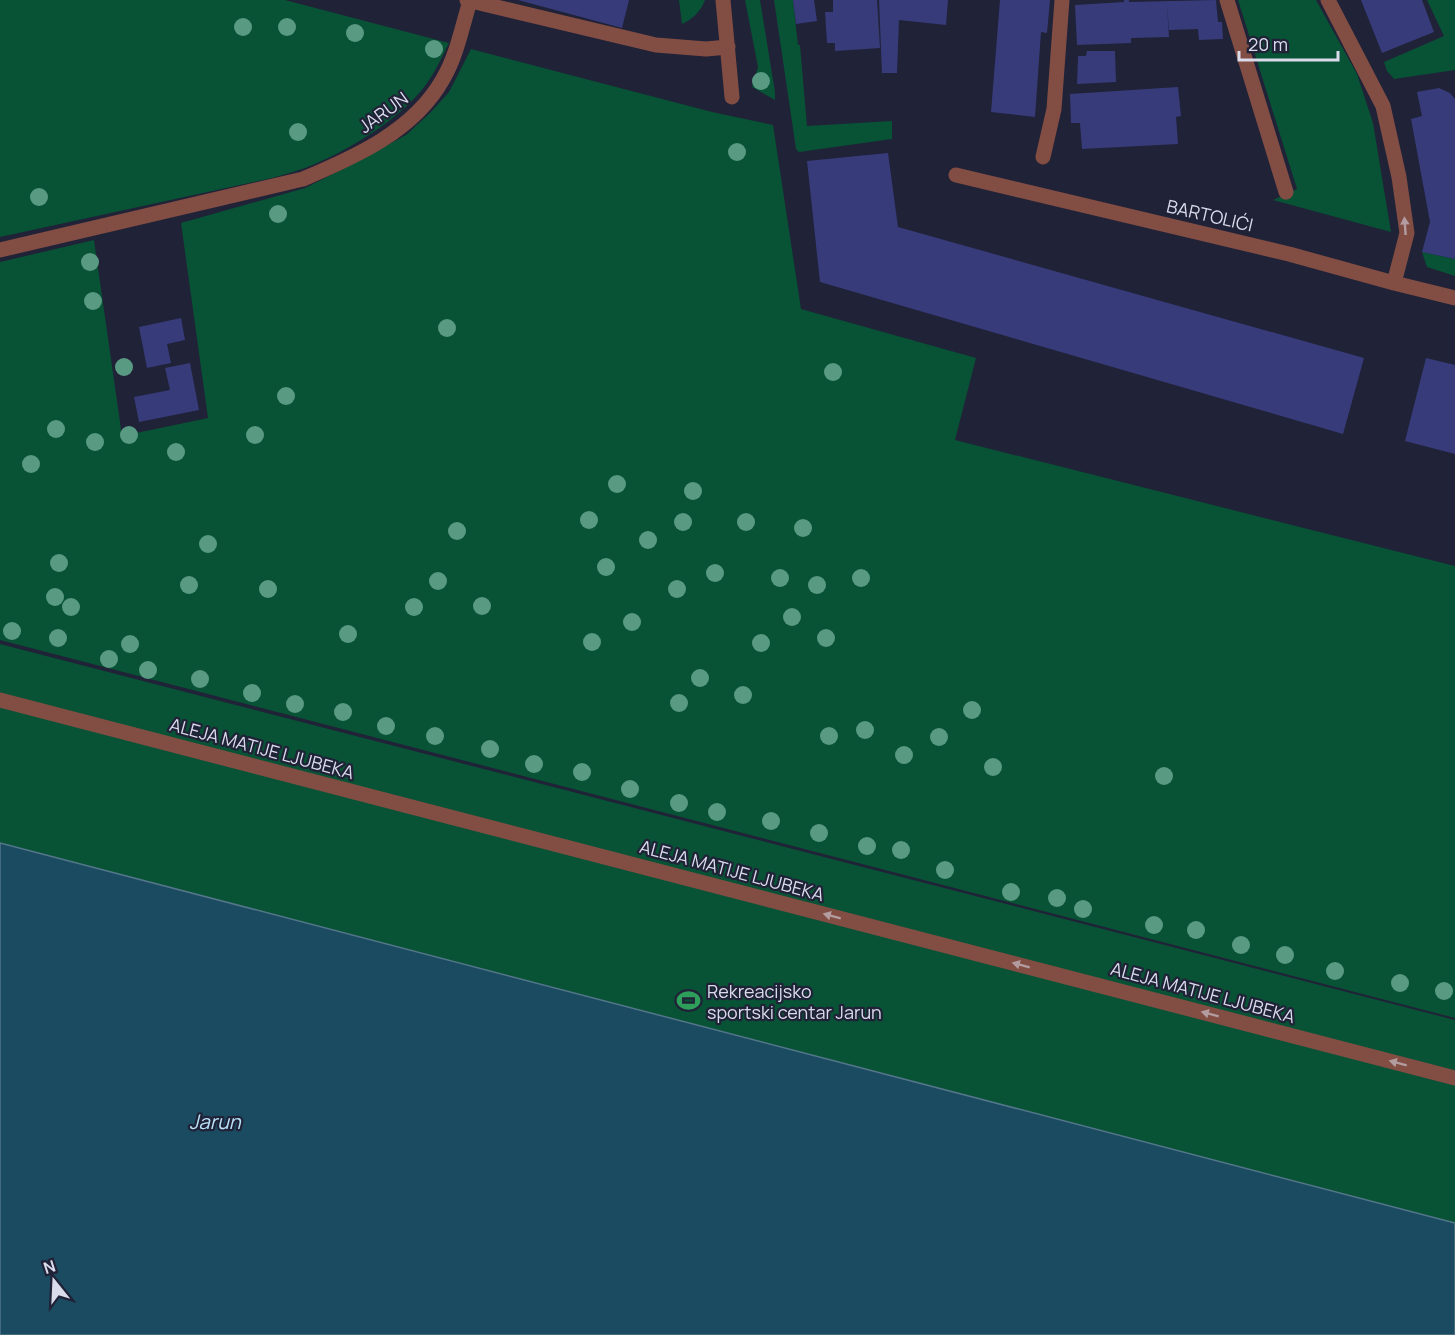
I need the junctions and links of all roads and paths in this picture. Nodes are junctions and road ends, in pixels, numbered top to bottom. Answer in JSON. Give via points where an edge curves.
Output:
{"nodes":[{"id":1,"x":468,"y":0,"type":"edge"},
{"id":2,"x":723,"y":0,"type":"edge"},
{"id":3,"x":1062,"y":0,"type":"edge"},
{"id":4,"x":1227,"y":0,"type":"edge"},
{"id":5,"x":1328,"y":0,"type":"edge"},
{"id":6,"x":728,"y":47,"type":"junction"},
{"id":7,"x":732,"y":97,"type":"dead end"},
{"id":8,"x":1043,"y":157,"type":"dead end"},
{"id":9,"x":956,"y":175,"type":"dead end"},
{"id":10,"x":1286,"y":192,"type":"dead end"},
{"id":11,"x":0,"y":250,"type":"edge"},
{"id":12,"x":1394,"y":283,"type":"junction"},
{"id":13,"x":1455,"y":298,"type":"edge"},
{"id":14,"x":0,"y":700,"type":"edge"},
{"id":15,"x":1455,"y":1078,"type":"edge"}],
"edges":[{"from":1,"to":6,"type":"street","name":"JARUN","via":[[656,45]]},
{"from":1,"to":11,"type":"street","name":"JARUN","via":[[456,50],[425,106],[389,136],[346,161],[303,179]]},
{"from":2,"to":6,"type":"street"},
{"from":3,"to":8,"type":"street","via":[[1054,109]]},
{"from":4,"to":10,"type":"street"},
{"from":12,"to":5,"type":"street","one_way":true,"via":[[1407,233],[1383,106]]},
{"from":6,"to":7,"type":"street"},
{"from":9,"to":12,"type":"street","name":"BARTOLIĆI","via":[[1289,254]]},
{"from":12,"to":13,"type":"street","name":"BARTOLIĆI"},
{"from":15,"to":14,"type":"street","name":"ALEJA MATIJE LJUBEKA","one_way":true}]}
